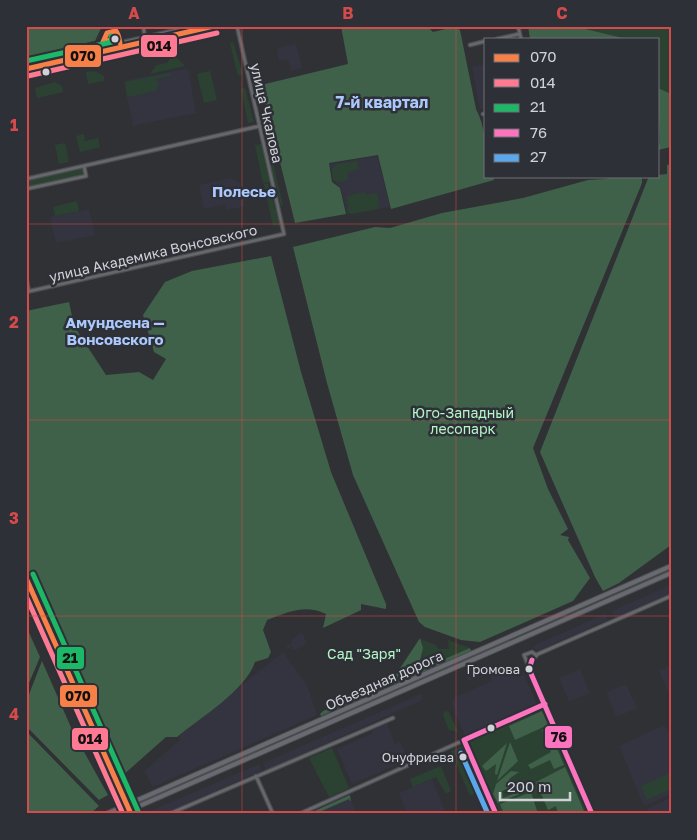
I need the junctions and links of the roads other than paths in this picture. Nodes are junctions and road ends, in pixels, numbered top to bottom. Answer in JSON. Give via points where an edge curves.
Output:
{"nodes":[{"id":1,"x":143,"y":26,"type":"edge"},
{"id":2,"x":194,"y":26,"type":"edge"},
{"id":3,"x":215,"y":26,"type":"edge"},
{"id":4,"x":237,"y":26,"type":"edge"},
{"id":5,"x":518,"y":26,"type":"edge"},
{"id":6,"x":519,"y":34,"type":"junction"},
{"id":7,"x":145,"y":37,"type":"junction"},
{"id":8,"x":501,"y":38,"type":"edge"},
{"id":9,"x":520,"y":38,"type":"edge"},
{"id":10,"x":484,"y":42,"type":"edge"},
{"id":11,"x":120,"y":43,"type":"junction"},
{"id":12,"x":470,"y":45,"type":"dead end"},
{"id":13,"x":121,"y":48,"type":"junction"},
{"id":14,"x":26,"y":64,"type":"edge"},
{"id":15,"x":26,"y":69,"type":"edge"},
{"id":16,"x":260,"y":126,"type":"junction"},
{"id":17,"x":84,"y":166,"type":"junction"},
{"id":18,"x":26,"y":179,"type":"edge"},
{"id":19,"x":26,"y":189,"type":"edge"},
{"id":20,"x":284,"y":234,"type":"joint"},
{"id":21,"x":26,"y":278,"type":"edge"},
{"id":22,"x":28,"y":292,"type":"edge"},
{"id":23,"x":671,"y":566,"type":"edge"},
{"id":24,"x":671,"y":573,"type":"edge"},
{"id":25,"x":26,"y":577,"type":"edge"},
{"id":26,"x":671,"y":596,"type":"edge"},
{"id":27,"x":536,"y":655,"type":"junction"},
{"id":28,"x":530,"y":669,"type":"junction"},
{"id":29,"x":544,"y":704,"type":"junction"},
{"id":30,"x":393,"y":718,"type":"dead end"},
{"id":31,"x":464,"y":740,"type":"junction"},
{"id":32,"x":256,"y":776,"type":"junction"},
{"id":33,"x":127,"y":804,"type":"junction"},
{"id":34,"x":130,"y":812,"type":"edge"},
{"id":35,"x":106,"y":814,"type":"edge"},
{"id":36,"x":121,"y":814,"type":"edge"},
{"id":37,"x":169,"y":814,"type":"edge"},
{"id":38,"x":273,"y":814,"type":"edge"},
{"id":39,"x":299,"y":814,"type":"edge"},
{"id":40,"x":496,"y":814,"type":"edge"},
{"id":41,"x":592,"y":814,"type":"edge"}],
"edges":[{"from":1,"to":7,"type":"street"},
{"from":2,"to":7,"type":"street"},
{"from":3,"to":13,"type":"street"},
{"from":4,"to":16,"type":"street","name":"улица Чкалова"},
{"from":5,"to":6,"type":"street"},
{"from":6,"to":8,"type":"street"},
{"from":6,"to":9,"type":"street"},
{"from":7,"to":11,"type":"street"},
{"from":10,"to":12,"type":"street"},
{"from":11,"to":13,"type":"street"},
{"from":11,"to":14,"type":"street"},
{"from":13,"to":15,"type":"street"},
{"from":16,"to":17,"type":"street"},
{"from":16,"to":20,"type":"street","name":"улица Чкалова"},
{"from":17,"to":18,"type":"street"},
{"from":17,"to":19,"type":"street","via":[[86,176]]},
{"from":20,"to":22,"type":"street","name":"улица Академика Вонсовского"},
{"from":21,"to":22,"type":"street"},
{"from":23,"to":33,"type":"main road","name":"Объездная дорога"},
{"from":24,"to":34,"type":"main road","name":"Объездная дорога"},
{"from":25,"to":33,"type":"main road"},
{"from":26,"to":27,"type":"street"},
{"from":27,"to":28,"type":"street"},
{"from":27,"to":28,"type":"street","via":[[532,652],[524,655]]},
{"from":28,"to":29,"type":"street"},
{"from":29,"to":31,"type":"street"},
{"from":29,"to":41,"type":"street"},
{"from":30,"to":32,"type":"street"},
{"from":31,"to":39,"type":"street"},
{"from":31,"to":40,"type":"street"},
{"from":32,"to":37,"type":"street"},
{"from":32,"to":38,"type":"street"},
{"from":33,"to":34,"type":"main road"},
{"from":33,"to":35,"type":"main road","name":"Объездная дорога"},
{"from":34,"to":36,"type":"main road","name":"Объездная дорога"}]}
